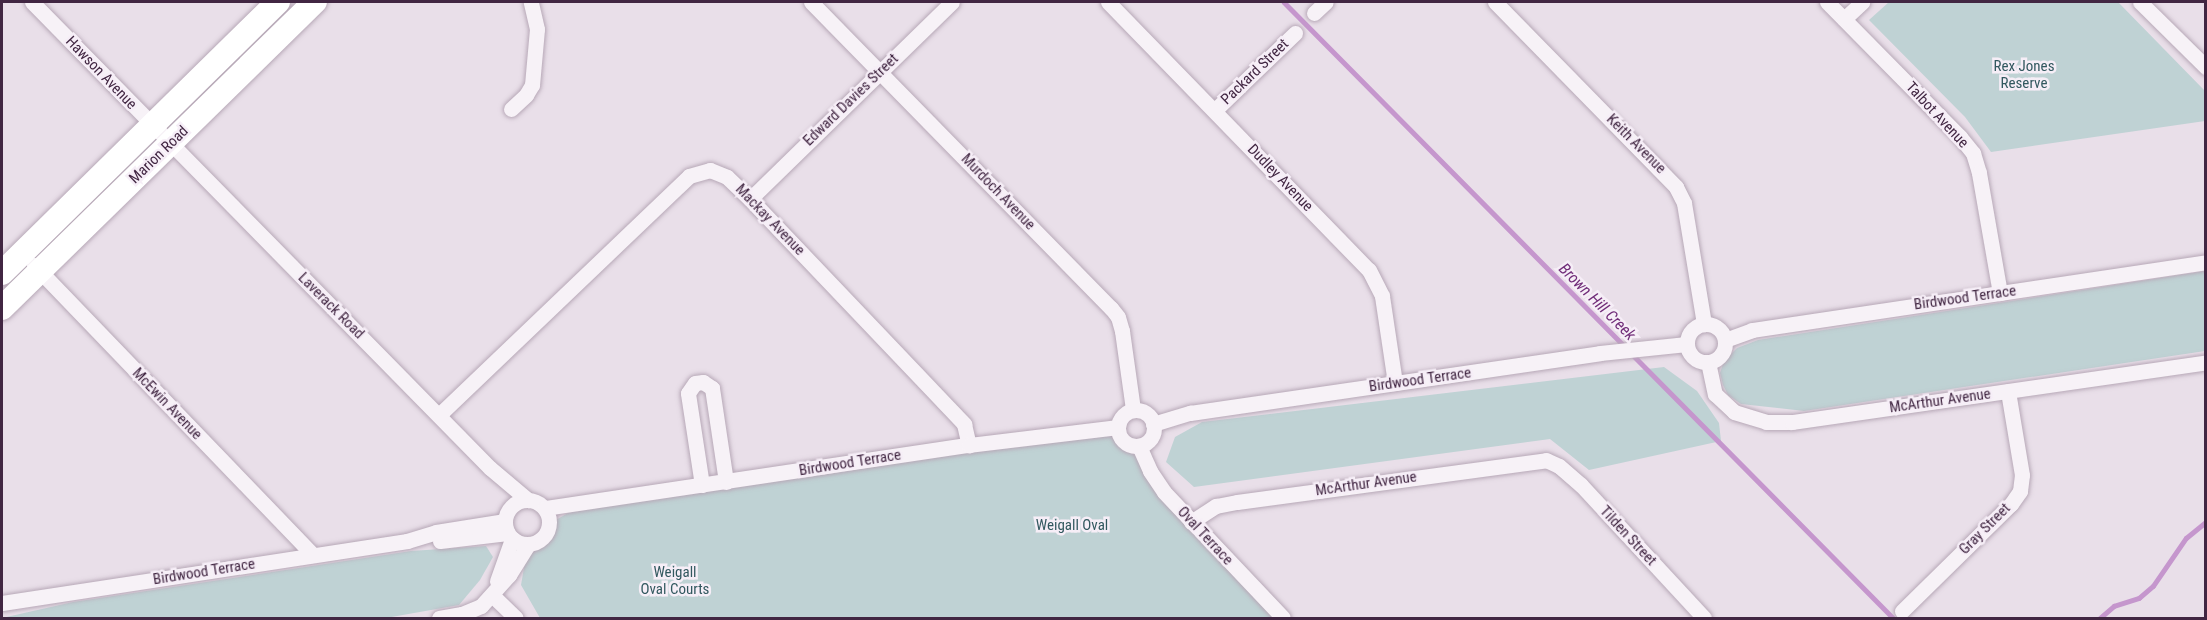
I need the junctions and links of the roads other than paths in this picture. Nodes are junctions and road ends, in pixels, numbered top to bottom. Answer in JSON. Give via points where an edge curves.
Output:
{"nodes":[{"id":1,"x":32,"y":2,"type":"edge"},
{"id":2,"x":278,"y":2,"type":"edge"},
{"id":3,"x":315,"y":2,"type":"edge"},
{"id":4,"x":531,"y":2,"type":"edge"},
{"id":5,"x":811,"y":2,"type":"edge"},
{"id":6,"x":952,"y":2,"type":"edge"},
{"id":7,"x":1108,"y":2,"type":"edge"},
{"id":8,"x":1326,"y":2,"type":"edge"},
{"id":9,"x":1495,"y":2,"type":"edge"},
{"id":10,"x":1827,"y":2,"type":"edge"},
{"id":11,"x":1862,"y":2,"type":"edge"},
{"id":12,"x":2140,"y":2,"type":"edge"},
{"id":13,"x":1314,"y":13,"type":"dead end"},
{"id":14,"x":1844,"y":19,"type":"junction"},
{"id":15,"x":1294,"y":33,"type":"dead end"},
{"id":16,"x":2203,"y":59,"type":"edge"},
{"id":17,"x":881,"y":72,"type":"junction"},
{"id":18,"x":511,"y":110,"type":"dead end"},
{"id":19,"x":1215,"y":110,"type":"junction"},
{"id":20,"x":152,"y":126,"type":"junction"},
{"id":21,"x":170,"y":144,"type":"junction"},
{"id":22,"x":750,"y":199,"type":"junction"},
{"id":23,"x":9,"y":261,"type":"edge"},
{"id":24,"x":2205,"y":262,"type":"edge"},
{"id":25,"x":33,"y":276,"type":"junction"},
{"id":26,"x":2000,"y":293,"type":"junction"},
{"id":27,"x":2,"y":308,"type":"edge"},
{"id":28,"x":1704,"y":324,"type":"junction"},
{"id":29,"x":1725,"y":340,"type":"junction"},
{"id":30,"x":1687,"y":344,"type":"junction"},
{"id":31,"x":1708,"y":362,"type":"junction"},
{"id":32,"x":2205,"y":362,"type":"edge"},
{"id":33,"x":1395,"y":383,"type":"junction"},
{"id":34,"x":2008,"y":391,"type":"junction"},
{"id":35,"x":1133,"y":410,"type":"junction"},
{"id":36,"x":439,"y":415,"type":"junction"},
{"id":37,"x":1154,"y":424,"type":"junction"},
{"id":38,"x":1117,"y":428,"type":"junction"},
{"id":39,"x":969,"y":445,"type":"junction"},
{"id":40,"x":1139,"y":446,"type":"junction"},
{"id":41,"x":1546,"y":460,"type":"joint"},
{"id":42,"x":490,"y":468,"type":"junction"},
{"id":43,"x":726,"y":482,"type":"junction"},
{"id":44,"x":702,"y":485,"type":"junction"},
{"id":45,"x":528,"y":500,"type":"junction"},
{"id":46,"x":585,"y":503,"type":"junction"},
{"id":47,"x":512,"y":506,"type":"junction"},
{"id":48,"x":544,"y":508,"type":"junction"},
{"id":49,"x":1191,"y":522,"type":"junction"},
{"id":50,"x":549,"y":524,"type":"junction"},
{"id":51,"x":508,"y":531,"type":"junction"},
{"id":52,"x":528,"y":545,"type":"junction"},
{"id":53,"x":313,"y":555,"type":"junction"},
{"id":54,"x":492,"y":595,"type":"junction"},
{"id":55,"x":2,"y":603,"type":"edge"},
{"id":56,"x":1902,"y":610,"type":"dead end"},
{"id":57,"x":438,"y":618,"type":"edge"},
{"id":58,"x":516,"y":618,"type":"edge"},
{"id":59,"x":1283,"y":618,"type":"edge"},
{"id":60,"x":1704,"y":618,"type":"edge"}],
"edges":[{"from":1,"to":20,"type":"street","name":"Hawson Avenue"},
{"from":2,"to":20,"type":"main road","name":"Marion Road"},
{"from":3,"to":21,"type":"main road","name":"Marion Road"},
{"from":4,"to":18,"type":"street","via":[[537,29],[532,85]]},
{"from":5,"to":17,"type":"street","name":"Murdoch Avenue"},
{"from":6,"to":17,"type":"street","name":"Edward Davies Street"},
{"from":7,"to":19,"type":"street","name":"Dudley Avenue"},
{"from":8,"to":13,"type":"street"},
{"from":9,"to":28,"type":"street","name":"Keith Avenue","via":[[1676,187],[1684,203]]},
{"from":10,"to":14,"type":"street","name":"Talbot Avenue"},
{"from":11,"to":14,"type":"street"},
{"from":12,"to":16,"type":"street"},
{"from":14,"to":26,"type":"street","name":"Talbot Avenue","via":[[1973,153]]},
{"from":15,"to":19,"type":"street","name":"Packard Street"},
{"from":17,"to":22,"type":"street","name":"Edward Davies Street"},
{"from":17,"to":35,"type":"street","name":"Murdoch Avenue","via":[[1118,317]]},
{"from":19,"to":33,"type":"street","name":"Dudley Avenue","via":[[1376,281],[1382,296]]},
{"from":20,"to":21,"type":"street","name":"Hawson Avenue"},
{"from":20,"to":23,"type":"main road","name":"Marion Road"},
{"from":21,"to":25,"type":"main road","name":"Marion Road"},
{"from":21,"to":36,"type":"street","name":"Laverack Road"},
{"from":22,"to":36,"type":"street","name":"Mackay Avenue","via":[[727,177],[710,170],[689,176]]},
{"from":22,"to":39,"type":"street","name":"Mackay Avenue","via":[[964,424]]},
{"from":23,"to":25,"type":"street","name":"McEwin Avenue"},
{"from":24,"to":26,"type":"street","name":"Birdwood Terrace"},
{"from":25,"to":27,"type":"main road","name":"Marion Road"},
{"from":25,"to":53,"type":"street","name":"McEwin Avenue"},
{"from":26,"to":29,"type":"street","name":"Birdwood Terrace","via":[[1752,330]]},
{"from":28,"to":29,"type":"street","via":[[1721,331]]},
{"from":28,"to":30,"type":"street","via":[[1694,329]]},
{"from":29,"to":31,"type":"street","via":[[1723,352]]},
{"from":30,"to":31,"type":"street","via":[[1691,354]]},
{"from":30,"to":33,"type":"street","name":"Birdwood Terrace"},
{"from":31,"to":34,"type":"street","name":"McArthur Avenue","via":[[1716,394],[1723,404],[1734,412],[1766,422],[1792,422]]},
{"from":32,"to":34,"type":"street","name":"McArthur Avenue"},
{"from":33,"to":37,"type":"street","name":"Birdwood Terrace","via":[[1190,413]]},
{"from":34,"to":56,"type":"street","name":"Gray Street","via":[[2022,475],[2020,491]]},
{"from":35,"to":37,"type":"street","via":[[1146,412]]},
{"from":35,"to":38,"type":"street","via":[[1124,414]]},
{"from":36,"to":42,"type":"street","name":"Laverack Road"},
{"from":37,"to":40,"type":"street","via":[[1152,436]]},
{"from":38,"to":39,"type":"street","name":"Birdwood Terrace"},
{"from":38,"to":40,"type":"street","via":[[1124,442]]},
{"from":39,"to":43,"type":"street","name":"Birdwood Terrace"},
{"from":40,"to":49,"type":"street","name":"Oval Terrace","via":[[1159,485]]},
{"from":41,"to":49,"type":"street","name":"McArthur Avenue","via":[[1237,502],[1216,506]]},
{"from":41,"to":60,"type":"street","name":"Tilden Street","via":[[1581,485]]},
{"from":42,"to":45,"type":"street","name":"Laverack Road"},
{"from":42,"to":47,"type":"street","name":"Laverack Road"},
{"from":43,"to":44,"type":"street","name":"Birdwood Terrace"},
{"from":43,"to":44,"type":"street","via":[[712,388],[703,382],[695,383],[688,393]]},
{"from":44,"to":46,"type":"street","name":"Birdwood Terrace"},
{"from":45,"to":47,"type":"street"},
{"from":45,"to":48,"type":"street"},
{"from":46,"to":48,"type":"street","name":"Birdwood Terrace"},
{"from":46,"to":50,"type":"street","name":"Birdwood Terrace"},
{"from":47,"to":51,"type":"street"},
{"from":48,"to":50,"type":"street"},
{"from":49,"to":59,"type":"street","name":"Oval Terrace"},
{"from":50,"to":52,"type":"street","via":[[541,540]]},
{"from":51,"to":52,"type":"street"},
{"from":51,"to":53,"type":"street","name":"Birdwood Terrace"},
{"from":51,"to":54,"type":"street"},
{"from":52,"to":54,"type":"street"},
{"from":53,"to":55,"type":"street","name":"Birdwood Terrace"},
{"from":54,"to":57,"type":"street","via":[[481,606]]},
{"from":54,"to":58,"type":"street"}]}
